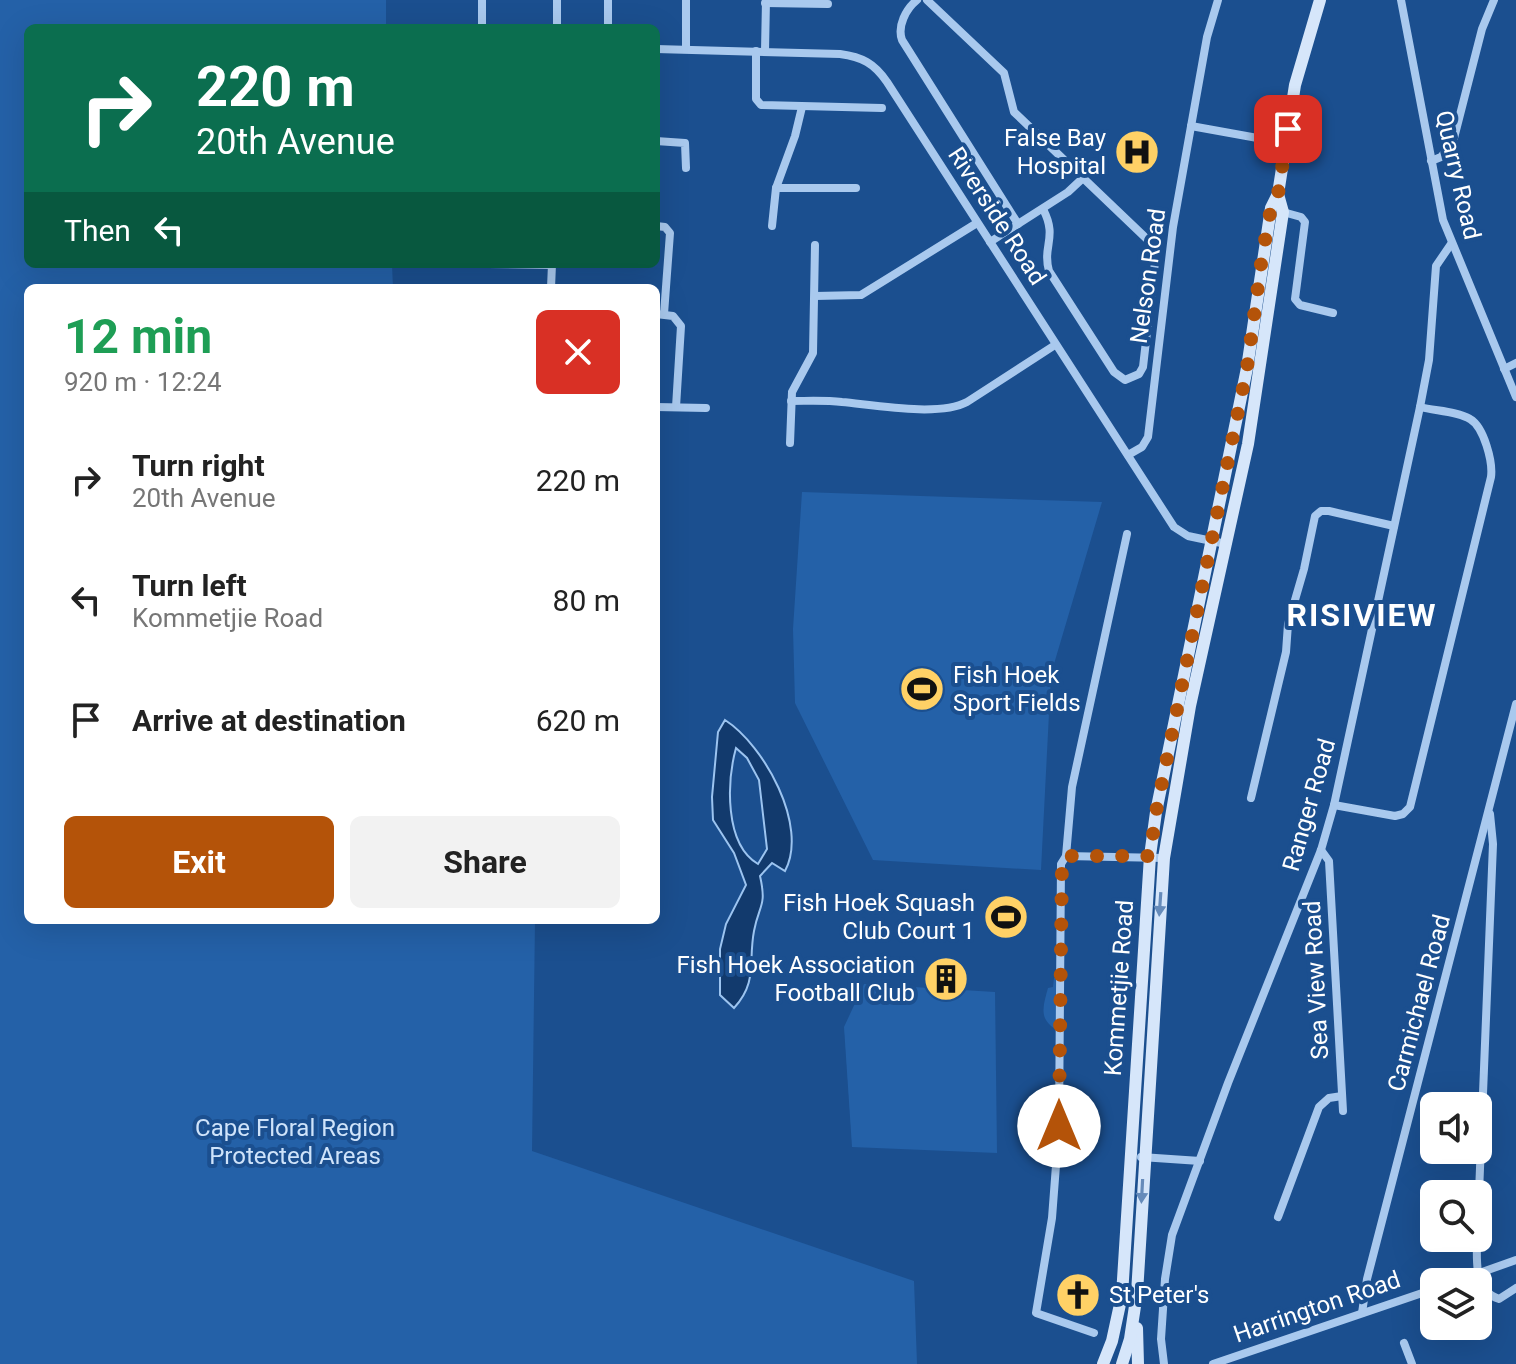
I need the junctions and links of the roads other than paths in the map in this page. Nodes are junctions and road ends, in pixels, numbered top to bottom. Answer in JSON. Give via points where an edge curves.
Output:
{"nodes":[{"id":1,"x":482,"y":0,"type":"edge"},
{"id":2,"x":557,"y":0,"type":"edge"},
{"id":3,"x":608,"y":0,"type":"edge"},
{"id":4,"x":686,"y":0,"type":"edge"},
{"id":5,"x":917,"y":0,"type":"edge"},
{"id":6,"x":927,"y":0,"type":"edge"},
{"id":7,"x":1218,"y":0,"type":"edge"},
{"id":8,"x":1320,"y":0,"type":"edge"},
{"id":9,"x":1401,"y":0,"type":"edge"},
{"id":10,"x":1494,"y":0,"type":"edge"},
{"id":11,"x":766,"y":1,"type":"edge"},
{"id":12,"x":828,"y":4,"type":"dead end"},
{"id":13,"x":482,"y":24,"type":"edge"},
{"id":14,"x":557,"y":24,"type":"edge"},
{"id":15,"x":608,"y":24,"type":"edge"},
{"id":16,"x":660,"y":49,"type":"edge"},
{"id":17,"x":686,"y":49,"type":"junction"},
{"id":18,"x":760,"y":51,"type":"junction"},
{"id":19,"x":802,"y":107,"type":"junction"},
{"id":20,"x":882,"y":108,"type":"dead end"},
{"id":21,"x":1191,"y":126,"type":"junction"},
{"id":22,"x":1263,"y":139,"type":"dead end"},
{"id":23,"x":660,"y":141,"type":"edge"},
{"id":24,"x":1431,"y":161,"type":"junction"},
{"id":25,"x":686,"y":168,"type":"dead end"},
{"id":26,"x":1083,"y":178,"type":"junction"},
{"id":27,"x":776,"y":188,"type":"junction"},
{"id":28,"x":856,"y":188,"type":"dead end"},
{"id":29,"x":1278,"y":194,"type":"junction"},
{"id":30,"x":1043,"y":209,"type":"junction"},
{"id":31,"x":1283,"y":212,"type":"junction"},
{"id":32,"x":977,"y":223,"type":"junction"},
{"id":33,"x":1018,"y":224,"type":"junction"},
{"id":34,"x":660,"y":226,"type":"edge"},
{"id":35,"x":772,"y":226,"type":"dead end"},
{"id":36,"x":990,"y":242,"type":"junction"},
{"id":37,"x":1451,"y":244,"type":"junction"},
{"id":38,"x":815,"y":245,"type":"dead end"},
{"id":39,"x":815,"y":296,"type":"junction"},
{"id":40,"x":1333,"y":313,"type":"dead end"},
{"id":41,"x":660,"y":314,"type":"edge"},
{"id":42,"x":1055,"y":345,"type":"junction"},
{"id":43,"x":1516,"y":363,"type":"edge"},
{"id":44,"x":1504,"y":369,"type":"junction"},
{"id":45,"x":1516,"y":397,"type":"edge"},
{"id":46,"x":791,"y":401,"type":"junction"},
{"id":47,"x":660,"y":407,"type":"edge"},
{"id":48,"x":676,"y":407,"type":"junction"},
{"id":49,"x":1420,"y":407,"type":"junction"},
{"id":50,"x":706,"y":408,"type":"dead end"},
{"id":51,"x":790,"y":443,"type":"dead end"},
{"id":52,"x":1128,"y":455,"type":"junction"},
{"id":53,"x":1394,"y":526,"type":"junction"},
{"id":54,"x":1127,"y":534,"type":"dead end"},
{"id":55,"x":1210,"y":541,"type":"junction"},
{"id":56,"x":1226,"y":544,"type":"junction"},
{"id":57,"x":1516,"y":704,"type":"edge"},
{"id":58,"x":1251,"y":798,"type":"dead end"},
{"id":59,"x":1334,"y":805,"type":"junction"},
{"id":60,"x":1488,"y":810,"type":"junction"},
{"id":61,"x":1321,"y":850,"type":"junction"},
{"id":62,"x":1066,"y":856,"type":"junction"},
{"id":63,"x":1150,"y":856,"type":"junction"},
{"id":64,"x":1164,"y":858,"type":"junction"},
{"id":65,"x":1342,"y":1096,"type":"junction"},
{"id":66,"x":1343,"y":1111,"type":"dead end"},
{"id":67,"x":1131,"y":1157,"type":"junction"},
{"id":68,"x":1145,"y":1157,"type":"junction"},
{"id":69,"x":1200,"y":1161,"type":"junction"},
{"id":70,"x":1480,"y":1180,"type":"edge"},
{"id":71,"x":1278,"y":1217,"type":"dead end"},
{"id":72,"x":1516,"y":1260,"type":"edge"},
{"id":73,"x":1492,"y":1269,"type":"edge"},
{"id":74,"x":1516,"y":1288,"type":"edge"},
{"id":75,"x":1137,"y":1293,"type":"junction"},
{"id":76,"x":1420,"y":1294,"type":"edge"},
{"id":77,"x":1492,"y":1294,"type":"edge"},
{"id":78,"x":1362,"y":1313,"type":"junction"},
{"id":79,"x":1094,"y":1333,"type":"dead end"},
{"id":80,"x":1404,"y":1343,"type":"dead end"},
{"id":81,"x":1103,"y":1364,"type":"edge"},
{"id":82,"x":1122,"y":1364,"type":"edge"},
{"id":83,"x":1138,"y":1364,"type":"edge"},
{"id":84,"x":1164,"y":1364,"type":"edge"},
{"id":85,"x":1213,"y":1364,"type":"edge"},
{"id":86,"x":1412,"y":1364,"type":"edge"}],
"edges":[{"from":1,"to":13,"type":"street"},
{"from":2,"to":14,"type":"street"},
{"from":3,"to":15,"type":"street"},
{"from":4,"to":17,"type":"street"},
{"from":5,"to":33,"type":"street","via":[[899,29],[902,40]]},
{"from":6,"to":26,"type":"street","via":[[1004,73],[1014,112]]},
{"from":7,"to":21,"type":"street","name":"Nelson Road"},
{"from":8,"to":29,"type":"main road","name":"Kommetjie Road","via":[[1295,85]]},
{"from":9,"to":24,"type":"street","name":"Quarry Road"},
{"from":10,"to":24,"type":"street","via":[[1453,142]]},
{"from":11,"to":12,"type":"street"},
{"from":11,"to":18,"type":"street"},
{"from":16,"to":17,"type":"street","name":"Riverside Road"},
{"from":17,"to":18,"type":"street","name":"Riverside Road"},
{"from":18,"to":19,"type":"street","via":[[758,103]]},
{"from":18,"to":32,"type":"street","name":"Riverside Road","via":[[852,55],[873,65]]},
{"from":19,"to":20,"type":"street"},
{"from":19,"to":27,"type":"street"},
{"from":21,"to":22,"type":"street"},
{"from":21,"to":52,"type":"street","name":"Nelson Road","via":[[1148,437]]},
{"from":23,"to":25,"type":"street","via":[[685,143]]},
{"from":24,"to":37,"type":"street","name":"Quarry Road"},
{"from":26,"to":30,"type":"street"},
{"from":26,"to":30,"type":"street","via":[[1149,241],[1155,254],[1139,374],[1125,380],[1114,372],[1049,271],[1051,228]]},
{"from":27,"to":28,"type":"street"},
{"from":27,"to":35,"type":"street"},
{"from":29,"to":31,"type":"main road","name":"Kommetjie Road"},
{"from":29,"to":55,"type":"main road","name":"Kommetjie Road","via":[[1271,208],[1247,368]]},
{"from":30,"to":33,"type":"street"},
{"from":31,"to":40,"type":"street","via":[[1305,222],[1295,299]]},
{"from":31,"to":56,"type":"main road","name":"Kommetjie Road","via":[[1248,444]]},
{"from":32,"to":36,"type":"street","name":"Riverside Road"},
{"from":32,"to":39,"type":"street","via":[[861,295]]},
{"from":33,"to":36,"type":"street"},
{"from":34,"to":41,"type":"street","via":[[670,233]]},
{"from":36,"to":42,"type":"street","name":"Riverside Road"},
{"from":37,"to":44,"type":"street","name":"Quarry Road"},
{"from":37,"to":49,"type":"street","name":"Ranger Road","via":[[1436,266]]},
{"from":38,"to":39,"type":"street"},
{"from":39,"to":46,"type":"street","via":[[813,353]]},
{"from":41,"to":48,"type":"street","via":[[678,320],[682,332]]},
{"from":42,"to":46,"type":"street","via":[[953,408]]},
{"from":42,"to":52,"type":"street","name":"Riverside Road"},
{"from":43,"to":44,"type":"street"},
{"from":44,"to":45,"type":"street","name":"Quarry Road"},
{"from":46,"to":51,"type":"street"},
{"from":47,"to":48,"type":"street"},
{"from":48,"to":50,"type":"street"},
{"from":49,"to":53,"type":"street","name":"Ranger Road"},
{"from":49,"to":59,"type":"street","via":[[1474,422],[1489,450],[1491,477],[1410,807],[1395,816]]},
{"from":52,"to":55,"type":"street","name":"Riverside Road","via":[[1174,527]]},
{"from":53,"to":58,"type":"street","via":[[1329,511],[1315,516]]},
{"from":53,"to":59,"type":"street","name":"Ranger Road"},
{"from":54,"to":62,"type":"street","via":[[1072,787]]},
{"from":55,"to":56,"type":"street","name":"Riverside Road"},
{"from":55,"to":63,"type":"main road","name":"Kommetjie Road"},
{"from":56,"to":64,"type":"main road","name":"Kommetjie Road"},
{"from":57,"to":60,"type":"street","name":"Carmichael Road"},
{"from":59,"to":61,"type":"street","name":"Ranger Road"},
{"from":60,"to":70,"type":"street","via":[[1493,844]]},
{"from":60,"to":78,"type":"street","name":"Carmichael Road"},
{"from":61,"to":65,"type":"street","name":"Sea View Road","via":[[1329,861]]},
{"from":61,"to":69,"type":"street","name":"Ranger Road"},
{"from":62,"to":63,"type":"street"},
{"from":62,"to":79,"type":"street","via":[[1061,864],[1055,1189],[1036,1313]]},
{"from":63,"to":64,"type":"street"},
{"from":63,"to":67,"type":"main road","name":"Kommetjie Road"},
{"from":64,"to":68,"type":"main road","name":"Kommetjie Road","one_way":true},
{"from":65,"to":66,"type":"street","name":"Sea View Road"},
{"from":65,"to":71,"type":"street","via":[[1319,1107]]},
{"from":67,"to":68,"type":"street"},
{"from":67,"to":81,"type":"main road","name":"Kommetjie Road","via":[[1122,1295]]},
{"from":68,"to":69,"type":"street"},
{"from":68,"to":75,"type":"main road","name":"Kommetjie Road","one_way":true},
{"from":69,"to":84,"type":"street","name":"Ranger Road","via":[[1167,1262]]},
{"from":72,"to":73,"type":"street"},
{"from":74,"to":77,"type":"street","via":[[1502,1298]]},
{"from":75,"to":82,"type":"main road","name":"Kommetjie Road"},
{"from":75,"to":83,"type":"main road"},
{"from":76,"to":78,"type":"street","name":"Harrington Road"},
{"from":78,"to":85,"type":"street","name":"Harrington Road"},
{"from":80,"to":86,"type":"street"}]}
